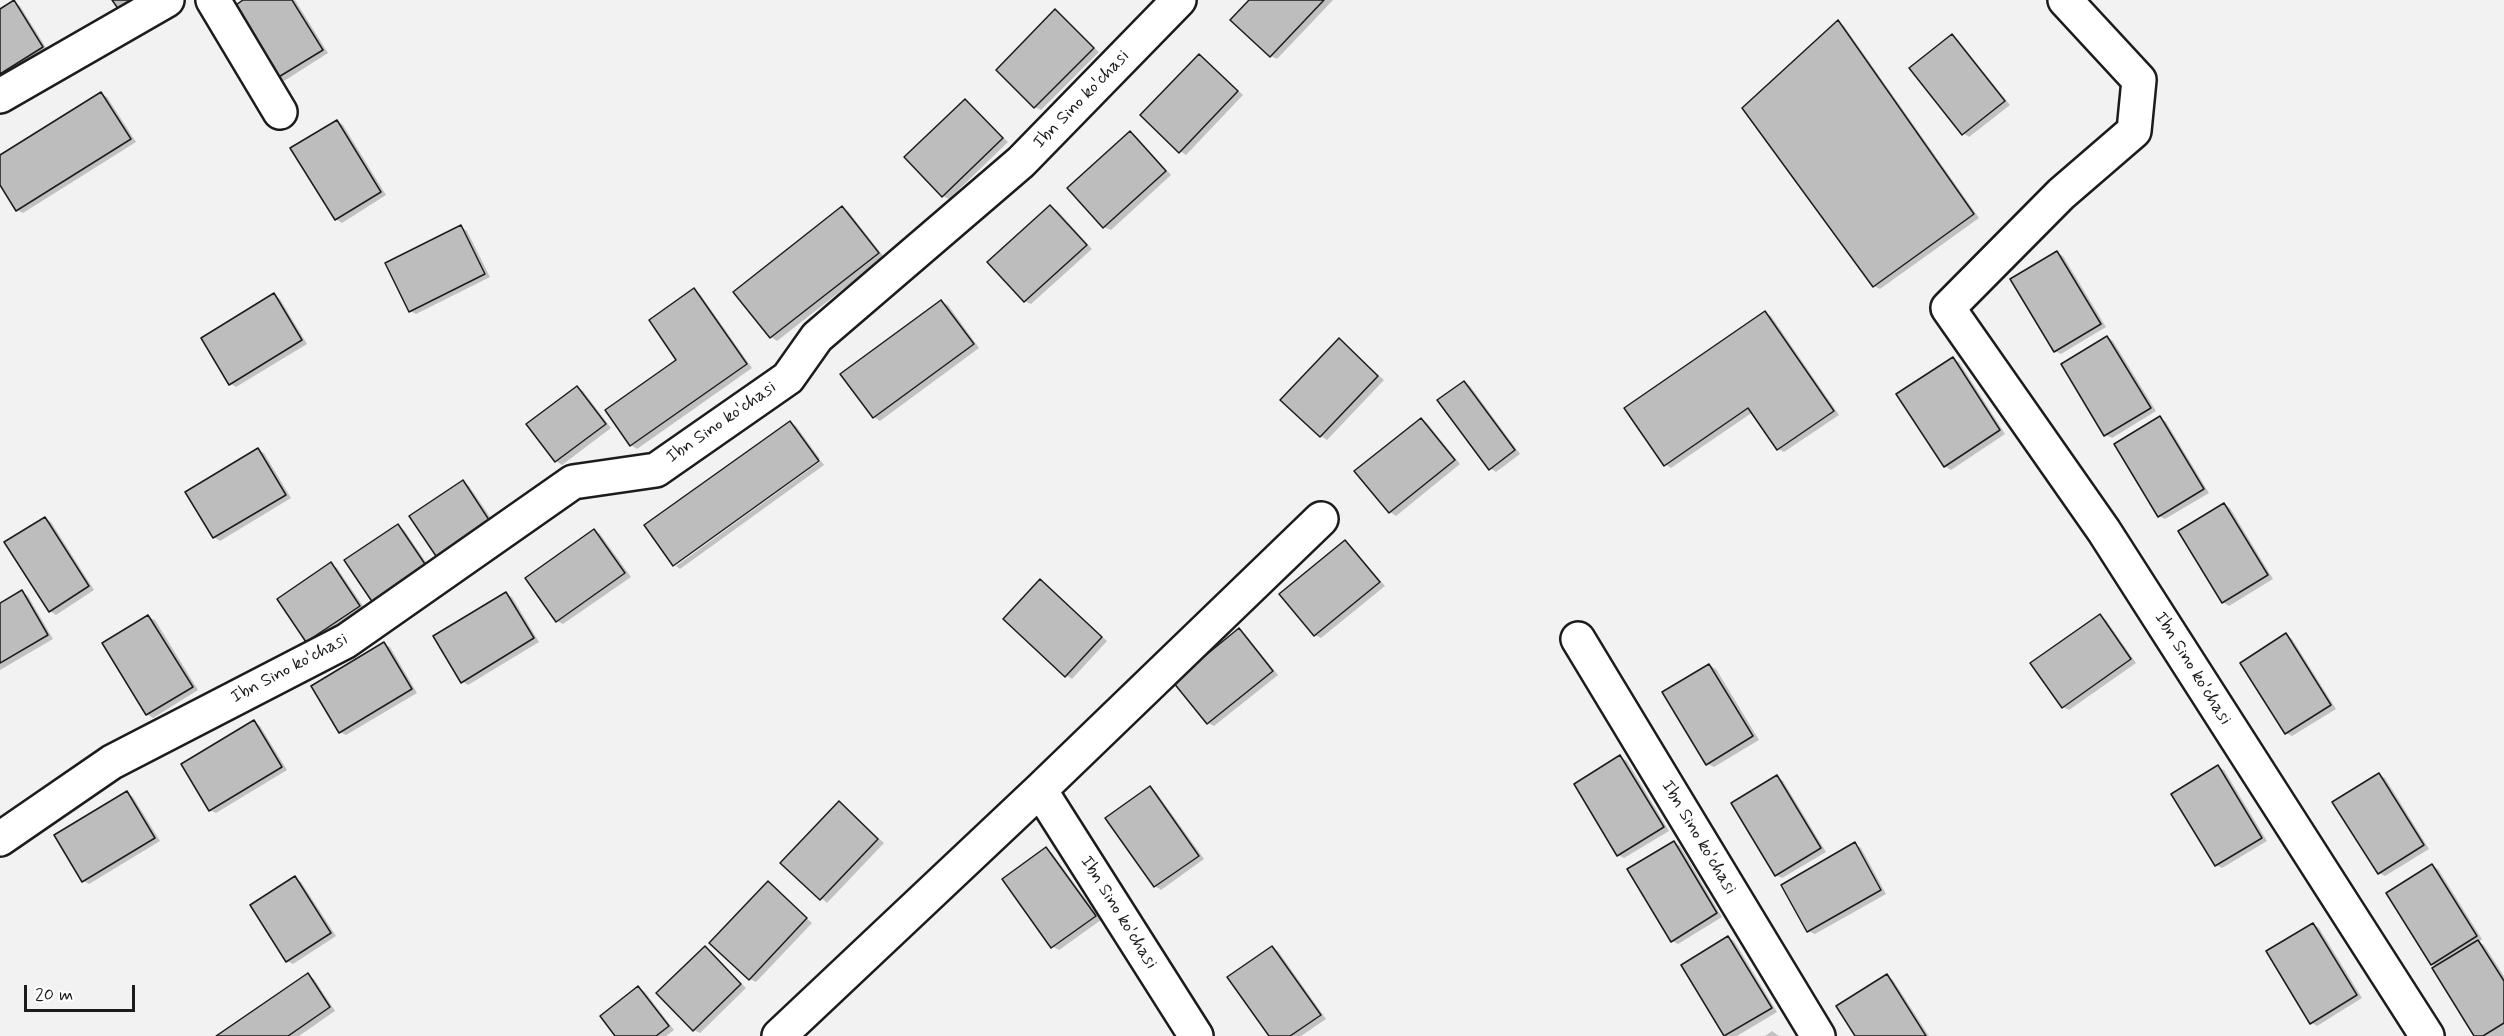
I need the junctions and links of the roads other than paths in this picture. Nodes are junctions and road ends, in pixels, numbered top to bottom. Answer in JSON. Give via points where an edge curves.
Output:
{"nodes":[{"id":1,"x":167,"y":0,"type":"edge"},
{"id":2,"x":213,"y":0,"type":"edge"},
{"id":3,"x":1179,"y":0,"type":"edge"},
{"id":4,"x":2065,"y":0,"type":"edge"},
{"id":5,"x":0,"y":96,"type":"edge"},
{"id":6,"x":280,"y":112,"type":"dead end"},
{"id":7,"x":1321,"y":519,"type":"dead end"},
{"id":8,"x":1578,"y":639,"type":"dead end"},
{"id":9,"x":1040,"y":790,"type":"junction"},
{"id":10,"x":0,"y":839,"type":"edge"},
{"id":11,"x":779,"y":1036,"type":"edge"},
{"id":12,"x":1196,"y":1036,"type":"edge"},
{"id":13,"x":1818,"y":1036,"type":"edge"},
{"id":14,"x":2427,"y":1036,"type":"edge"}],
"edges":[{"from":1,"to":5,"type":"street"},
{"from":2,"to":6,"type":"street"},
{"from":3,"to":10,"type":"street","name":"Ibn Sino ko'chasi","via":[[1022,162],[817,337],[788,378],[656,470],[573,482],[346,641],[112,762]]},
{"from":4,"to":14,"type":"street","name":"Ibn Sino ko'chasi","via":[[2139,80],[2134,131],[2061,194],[1948,308],[2104,531]]},
{"from":7,"to":9,"type":"street"},
{"from":8,"to":13,"type":"street","name":"Ibn Sino ko'chasi"},
{"from":9,"to":11,"type":"street"},
{"from":9,"to":12,"type":"street","name":"Ibn Sino ko'chasi"}]}
